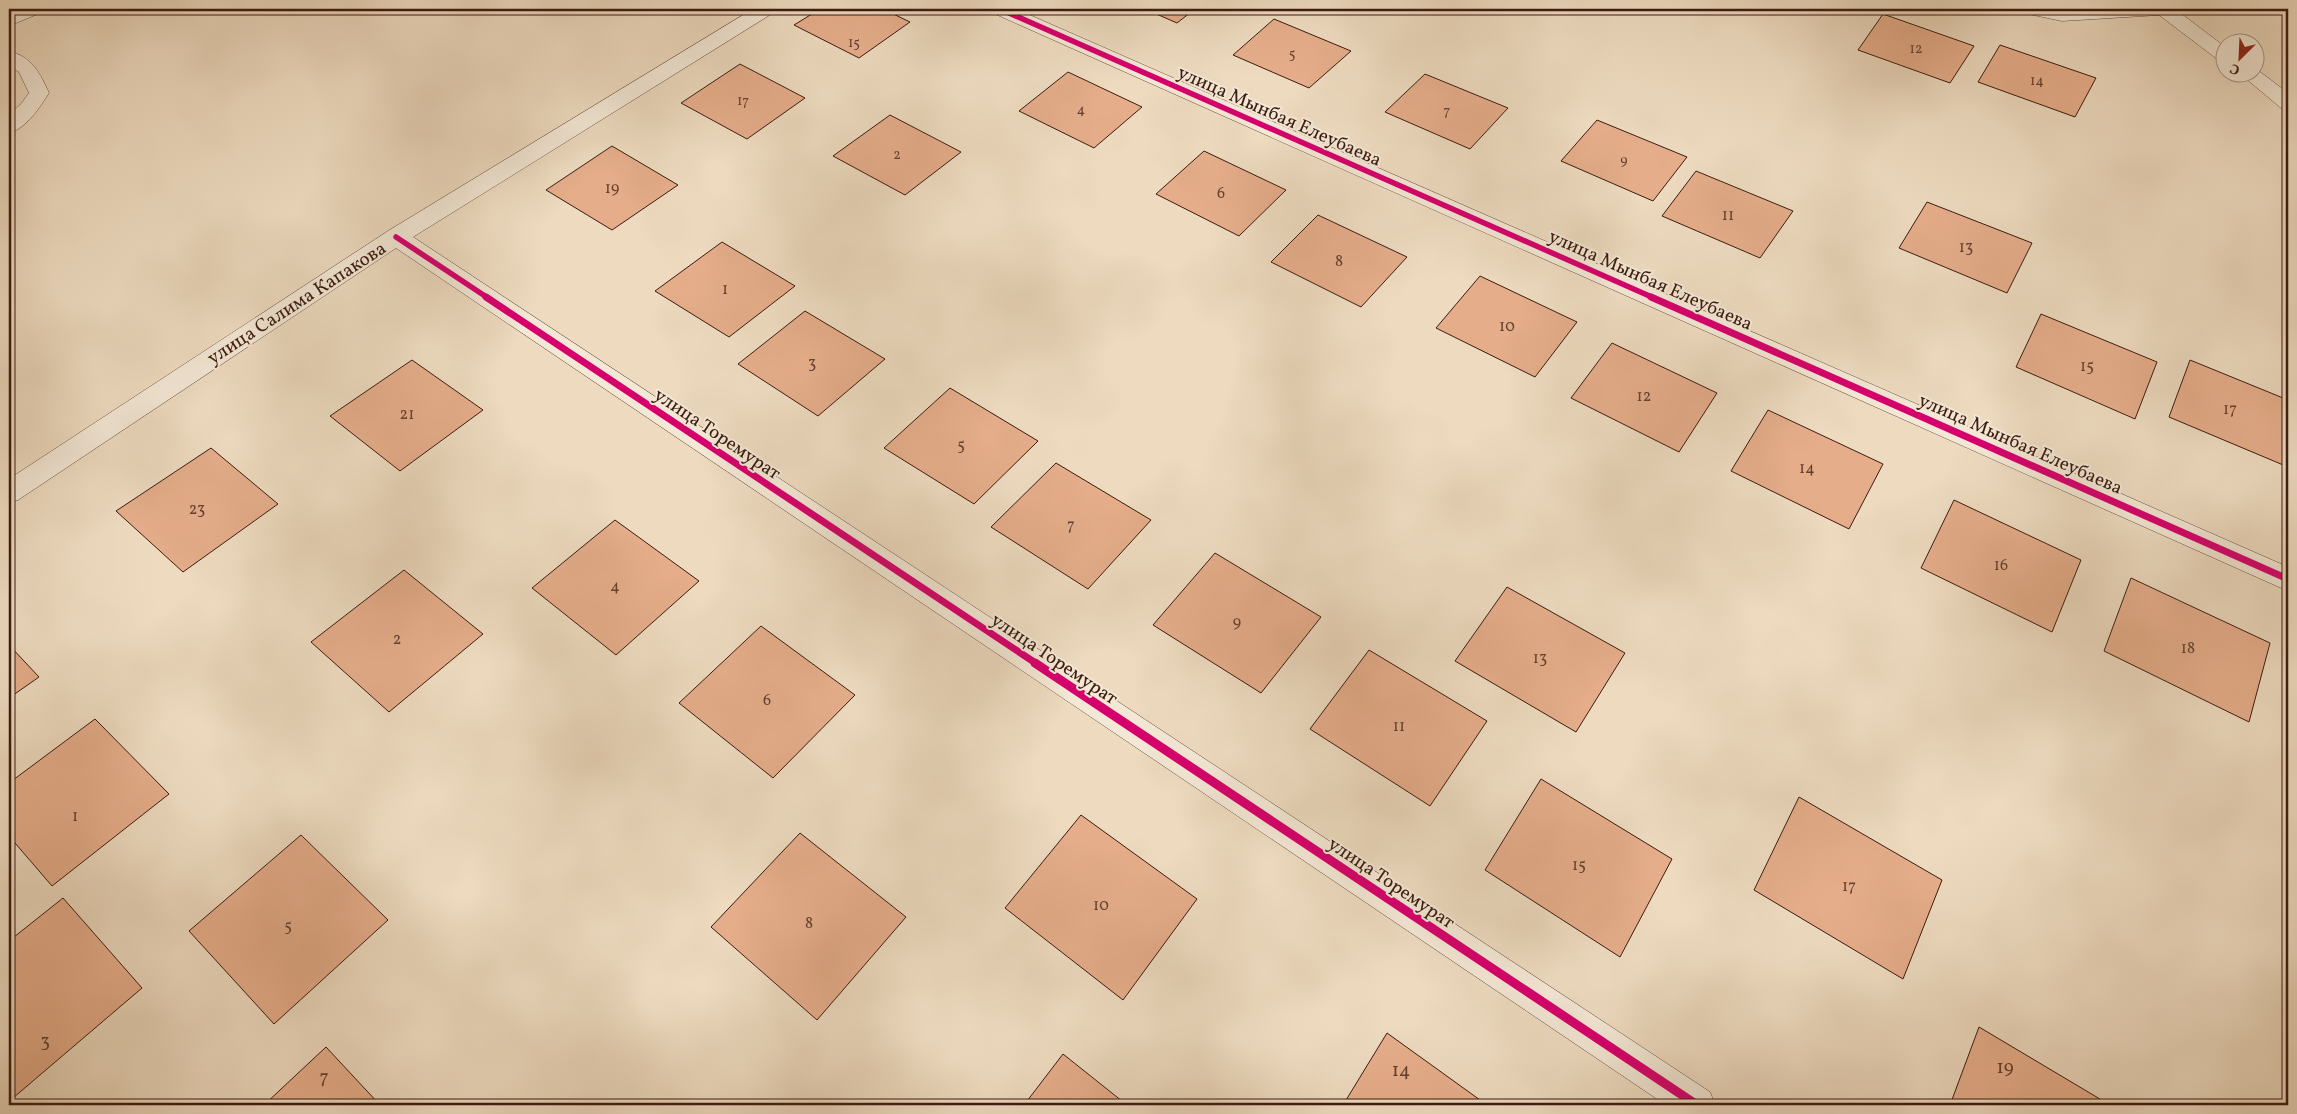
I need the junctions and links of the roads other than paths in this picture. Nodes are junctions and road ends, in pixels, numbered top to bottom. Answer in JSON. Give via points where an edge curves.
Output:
{"nodes":[{"id":1,"x":33,"y":9,"type":"edge"},
{"id":2,"x":766,"y":9,"type":"edge"},
{"id":3,"x":1000,"y":9,"type":"edge"},
{"id":4,"x":2031,"y":9,"type":"edge"},
{"id":5,"x":2164,"y":9,"type":"edge"},
{"id":6,"x":9,"y":20,"type":"edge"},
{"id":7,"x":2214,"y":47,"type":"edge"},
{"id":8,"x":9,"y":57,"type":"edge"},
{"id":9,"x":2261,"y":82,"type":"edge"},
{"id":10,"x":2288,"y":103,"type":"edge"},
{"id":11,"x":9,"y":126,"type":"edge"},
{"id":12,"x":396,"y":237,"type":"junction"},
{"id":13,"x":9,"y":492,"type":"edge"},
{"id":14,"x":2288,"y":579,"type":"edge"},
{"id":15,"x":1697,"y":1105,"type":"edge"}],
"edges":[{"from":1,"to":6,"type":"street"},
{"from":2,"to":12,"type":"street","name":"улица Салима Капакова"},
{"from":3,"to":14,"type":"street","name":"улица Мынбая Елеубаева"},
{"from":4,"to":5,"type":"street","via":[[2062,15]]},
{"from":5,"to":7,"type":"street"},
{"from":8,"to":11,"type":"street","via":[[28,69],[39,93],[28,109]]},
{"from":9,"to":10,"type":"street"},
{"from":12,"to":13,"type":"street","name":"улица Салима Капакова"},
{"from":12,"to":15,"type":"street","name":"улица Торемурат"}]}
